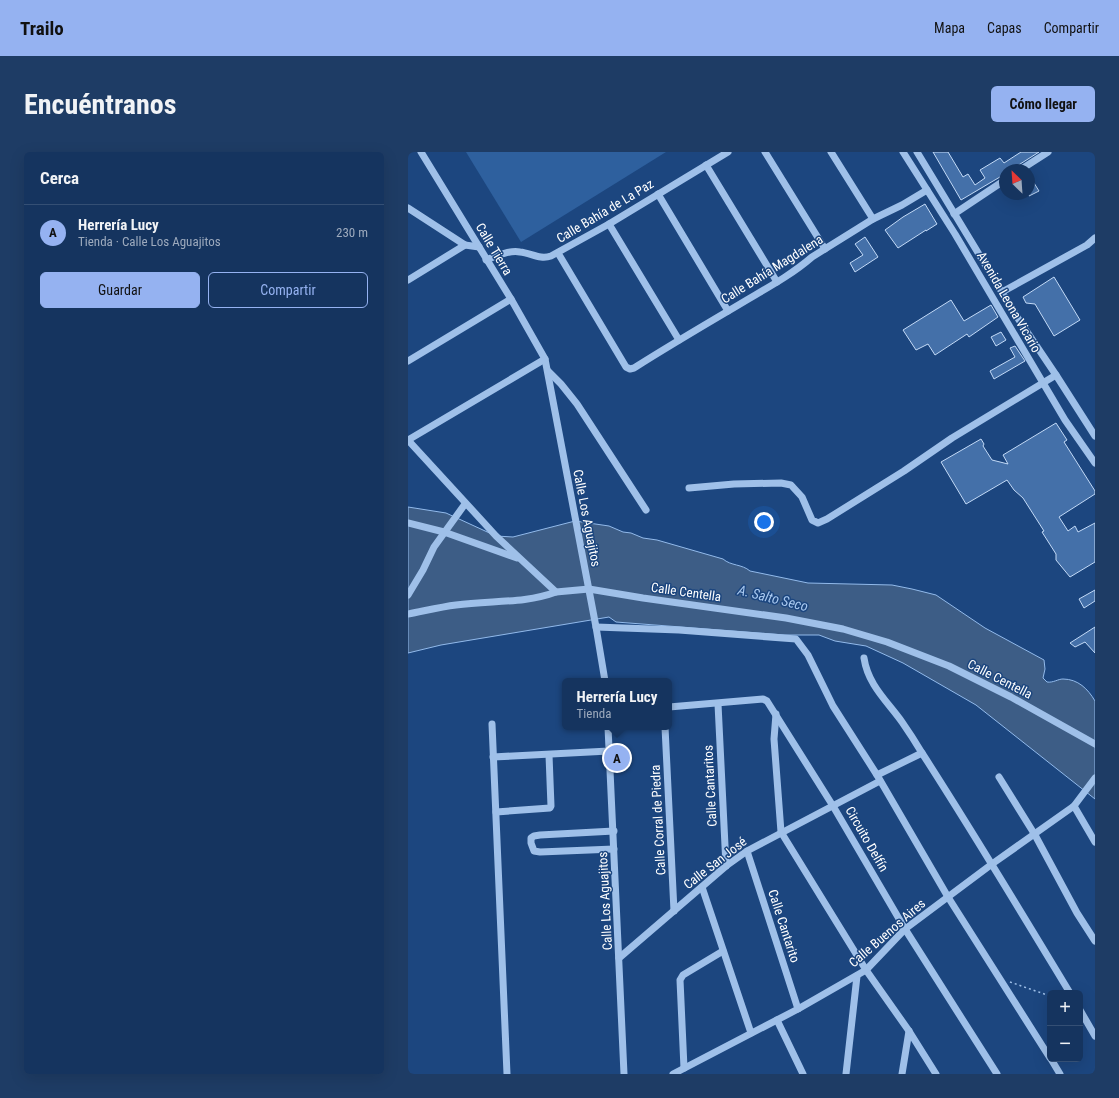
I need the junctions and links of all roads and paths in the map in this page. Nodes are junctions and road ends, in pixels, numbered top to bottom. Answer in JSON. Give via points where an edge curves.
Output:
{"nodes":[{"id":1,"x":421,"y":152,"type":"edge"},
{"id":2,"x":728,"y":152,"type":"edge"},
{"id":3,"x":766,"y":152,"type":"edge"},
{"id":4,"x":831,"y":152,"type":"edge"},
{"id":5,"x":903,"y":152,"type":"edge"},
{"id":6,"x":918,"y":152,"type":"edge"},
{"id":7,"x":1048,"y":152,"type":"edge"},
{"id":8,"x":1029,"y":164,"type":"edge"},
{"id":9,"x":706,"y":165,"type":"junction"},
{"id":10,"x":999,"y":184,"type":"edge"},
{"id":11,"x":927,"y":190,"type":"junction"},
{"id":12,"x":658,"y":194,"type":"junction"},
{"id":13,"x":408,"y":208,"type":"edge"},
{"id":14,"x":954,"y":214,"type":"junction"},
{"id":15,"x":873,"y":219,"type":"junction"},
{"id":16,"x":609,"y":224,"type":"junction"},
{"id":17,"x":1095,"y":238,"type":"edge"},
{"id":18,"x":465,"y":245,"type":"junction"},
{"id":19,"x":479,"y":247,"type":"junction"},
{"id":20,"x":826,"y":250,"type":"junction"},
{"id":21,"x":558,"y":253,"type":"junction"},
{"id":22,"x":486,"y":260,"type":"junction"},
{"id":23,"x":408,"y":280,"type":"edge"},
{"id":24,"x":777,"y":282,"type":"junction"},
{"id":25,"x":1002,"y":292,"type":"junction"},
{"id":26,"x":511,"y":299,"type":"junction"},
{"id":27,"x":728,"y":311,"type":"junction"},
{"id":28,"x":679,"y":340,"type":"junction"},
{"id":29,"x":544,"y":359,"type":"junction"},
{"id":30,"x":408,"y":361,"type":"edge"},
{"id":31,"x":548,"y":371,"type":"junction"},
{"id":32,"x":1056,"y":375,"type":"junction"},
{"id":33,"x":1042,"y":383,"type":"junction"},
{"id":34,"x":1095,"y":436,"type":"edge"},
{"id":35,"x":408,"y":440,"type":"edge"},
{"id":36,"x":1095,"y":463,"type":"edge"},
{"id":37,"x":689,"y":488,"type":"dead end"},
{"id":38,"x":465,"y":504,"type":"junction"},
{"id":39,"x":646,"y":510,"type":"dead end"},
{"id":40,"x":408,"y":523,"type":"edge"},
{"id":41,"x":444,"y":532,"type":"junction"},
{"id":42,"x":521,"y":560,"type":"junction"},
{"id":43,"x":589,"y":589,"type":"junction"},
{"id":44,"x":556,"y":592,"type":"junction"},
{"id":45,"x":408,"y":595,"type":"edge"},
{"id":46,"x":408,"y":614,"type":"edge"},
{"id":47,"x":596,"y":627,"type":"junction"},
{"id":48,"x":864,"y":658,"type":"dead end"},
{"id":49,"x":604,"y":678,"type":"edge"},
{"id":50,"x":718,"y":704,"type":"junction"},
{"id":51,"x":672,"y":707,"type":"edge"},
{"id":52,"x":776,"y":714,"type":"junction"},
{"id":53,"x":492,"y":724,"type":"dead end"},
{"id":54,"x":608,"y":730,"type":"edge"},
{"id":55,"x":665,"y":730,"type":"edge"},
{"id":56,"x":1095,"y":744,"type":"edge"},
{"id":57,"x":609,"y":751,"type":"junction"},
{"id":58,"x":922,"y":753,"type":"junction"},
{"id":59,"x":549,"y":755,"type":"junction"},
{"id":60,"x":493,"y":757,"type":"junction"},
{"id":61,"x":999,"y":777,"type":"dead end"},
{"id":62,"x":879,"y":778,"type":"junction"},
{"id":63,"x":1095,"y":778,"type":"edge"},
{"id":64,"x":833,"y":806,"type":"junction"},
{"id":65,"x":1074,"y":806,"type":"junction"},
{"id":66,"x":496,"y":812,"type":"junction"},
{"id":67,"x":1084,"y":824,"type":"junction"},
{"id":68,"x":1095,"y":828,"type":"edge"},
{"id":69,"x":614,"y":831,"type":"junction"},
{"id":70,"x":781,"y":832,"type":"junction"},
{"id":71,"x":1035,"y":835,"type":"junction"},
{"id":72,"x":1095,"y":842,"type":"edge"},
{"id":73,"x":614,"y":849,"type":"junction"},
{"id":74,"x":747,"y":850,"type":"junction"},
{"id":75,"x":992,"y":864,"type":"junction"},
{"id":76,"x":726,"y":866,"type":"junction"},
{"id":77,"x":702,"y":887,"type":"junction"},
{"id":78,"x":948,"y":898,"type":"junction"},
{"id":79,"x":674,"y":911,"type":"junction"},
{"id":80,"x":905,"y":929,"type":"junction"},
{"id":81,"x":1095,"y":942,"type":"edge"},
{"id":82,"x":723,"y":951,"type":"junction"},
{"id":83,"x":619,"y":958,"type":"junction"},
{"id":84,"x":866,"y":970,"type":"junction"},
{"id":85,"x":857,"y":976,"type":"junction"},
{"id":86,"x":998,"y":977,"type":"junction"},
{"id":87,"x":1068,"y":990,"type":"edge"},
{"id":88,"x":1047,"y":995,"type":"edge"},
{"id":89,"x":798,"y":1009,"type":"junction"},
{"id":90,"x":1083,"y":1015,"type":"edge"},
{"id":91,"x":777,"y":1020,"type":"junction"},
{"id":92,"x":910,"y":1031,"type":"junction"},
{"id":93,"x":751,"y":1033,"type":"junction"},
{"id":94,"x":1095,"y":1036,"type":"edge"},
{"id":95,"x":1047,"y":1053,"type":"edge"},
{"id":96,"x":1052,"y":1062,"type":"edge"},
{"id":97,"x":684,"y":1068,"type":"junction"},
{"id":98,"x":507,"y":1074,"type":"edge"},
{"id":99,"x":624,"y":1074,"type":"edge"},
{"id":100,"x":673,"y":1074,"type":"edge"},
{"id":101,"x":803,"y":1074,"type":"edge"},
{"id":102,"x":846,"y":1074,"type":"edge"},
{"id":103,"x":902,"y":1074,"type":"edge"},
{"id":104,"x":936,"y":1074,"type":"edge"},
{"id":105,"x":998,"y":1074,"type":"edge"},
{"id":106,"x":1060,"y":1074,"type":"edge"}],
"edges":[{"from":1,"to":19,"type":"street","name":"Calle Tierra"},
{"from":2,"to":9,"type":"street","name":"Calle Bahía de La Paz"},
{"from":3,"to":20,"type":"street"},
{"from":4,"to":15,"type":"street"},
{"from":5,"to":11,"type":"street","name":"Avenida Leona Vicario"},
{"from":6,"to":14,"type":"street","name":"Avenida Leona Vicario"},
{"from":7,"to":8,"type":"street"},
{"from":9,"to":12,"type":"street","name":"Calle Bahía de La Paz"},
{"from":9,"to":24,"type":"street"},
{"from":10,"to":14,"type":"street"},
{"from":11,"to":15,"type":"street","name":"Calle Bahía Magdalena"},
{"from":11,"to":33,"type":"street","name":"Avenida Leona Vicario"},
{"from":12,"to":16,"type":"street","name":"Calle Bahía de La Paz"},
{"from":12,"to":27,"type":"street"},
{"from":13,"to":18,"type":"street"},
{"from":14,"to":25,"type":"street","name":"Avenida Leona Vicario"},
{"from":15,"to":20,"type":"street","name":"Calle Bahía Magdalena"},
{"from":16,"to":21,"type":"street","name":"Calle Bahía de La Paz"},
{"from":16,"to":28,"type":"street"},
{"from":17,"to":25,"type":"street","via":[[1087,245]]},
{"from":18,"to":19,"type":"street"},
{"from":18,"to":23,"type":"street"},
{"from":19,"to":22,"type":"street","name":"Calle Tierra"},
{"from":20,"to":24,"type":"street","name":"Calle Bahía Magdalena"},
{"from":21,"to":22,"type":"street","name":"Calle Bahía de La Paz","via":[[542,258],[513,251]]},
{"from":21,"to":28,"type":"street","name":"Calle Bahía Magdalena","via":[[626,367],[634,368]]},
{"from":22,"to":26,"type":"street","name":"Calle Tierra"},
{"from":24,"to":27,"type":"street","name":"Calle Bahía Magdalena"},
{"from":25,"to":32,"type":"street","name":"Avenida Leona Vicario"},
{"from":26,"to":29,"type":"street","name":"Calle Tierra"},
{"from":26,"to":30,"type":"street"},
{"from":27,"to":28,"type":"street","name":"Calle Bahía Magdalena"},
{"from":29,"to":31,"type":"street","name":"Calle Los Aguajitos"},
{"from":29,"to":35,"type":"street"},
{"from":31,"to":39,"type":"street","via":[[577,404]]},
{"from":31,"to":43,"type":"street","name":"Calle Los Aguajitos"},
{"from":32,"to":33,"type":"street"},
{"from":32,"to":34,"type":"street","name":"Avenida Leona Vicario"},
{"from":33,"to":36,"type":"street","name":"Avenida Leona Vicario"},
{"from":33,"to":37,"type":"street","via":[[818,523],[812,520],[802,497],[791,485],[781,482]]},
{"from":35,"to":38,"type":"street"},
{"from":38,"to":41,"type":"street"},
{"from":38,"to":42,"type":"street"},
{"from":40,"to":41,"type":"street"},
{"from":41,"to":42,"type":"street"},
{"from":41,"to":45,"type":"street"},
{"from":42,"to":44,"type":"street"},
{"from":43,"to":44,"type":"street","name":"Calle Centella"},
{"from":43,"to":47,"type":"street","name":"Calle Los Aguajitos"},
{"from":43,"to":56,"type":"street","name":"Calle Centella","via":[[843,628],[949,666]]},
{"from":44,"to":46,"type":"street","name":"Calle Centella","via":[[543,597],[457,605]]},
{"from":47,"to":49,"type":"street","name":"Calle Los Aguajitos"},
{"from":47,"to":62,"type":"street","via":[[796,639],[808,655],[833,706]]},
{"from":48,"to":58,"type":"street","via":[[870,680]]},
{"from":50,"to":51,"type":"street","name":"Circuito Delfín"},
{"from":50,"to":52,"type":"street","name":"Circuito Delfín","via":[[763,699]]},
{"from":50,"to":76,"type":"street","name":"Calle Cantaritos"},
{"from":52,"to":64,"type":"street","name":"Circuito Delfín"},
{"from":52,"to":70,"type":"street","via":[[774,738]]},
{"from":53,"to":60,"type":"street"},
{"from":54,"to":57,"type":"street","name":"Calle Los Aguajitos"},
{"from":55,"to":79,"type":"street","name":"Calle Corral de Piedra"},
{"from":57,"to":59,"type":"street"},
{"from":57,"to":69,"type":"street","name":"Calle Los Aguajitos"},
{"from":58,"to":62,"type":"street","name":"Calle San José"},
{"from":58,"to":75,"type":"street"},
{"from":59,"to":60,"type":"street"},
{"from":59,"to":66,"type":"street","via":[[550,808]]},
{"from":60,"to":66,"type":"street"},
{"from":61,"to":71,"type":"street"},
{"from":62,"to":64,"type":"street","name":"Calle San José"},
{"from":62,"to":78,"type":"street"},
{"from":63,"to":65,"type":"street","name":"Calle Buenos Aires"},
{"from":64,"to":70,"type":"street","name":"Calle San José"},
{"from":64,"to":80,"type":"street","name":"Circuito Delfín"},
{"from":65,"to":67,"type":"street"},
{"from":65,"to":71,"type":"street","name":"Calle Buenos Aires"},
{"from":66,"to":98,"type":"street"},
{"from":67,"to":68,"type":"street"},
{"from":67,"to":72,"type":"street"},
{"from":69,"to":73,"type":"street","name":"Calle Los Aguajitos"},
{"from":69,"to":73,"type":"street","via":[[540,835],[531,838],[534,851],[540,852]]},
{"from":70,"to":74,"type":"street","name":"Calle San José"},
{"from":70,"to":84,"type":"street"},
{"from":71,"to":75,"type":"street","name":"Calle Buenos Aires"},
{"from":71,"to":81,"type":"street"},
{"from":73,"to":83,"type":"street","name":"Calle Los Aguajitos"},
{"from":74,"to":76,"type":"street","name":"Calle San José"},
{"from":74,"to":89,"type":"street","name":"Calle Cantarito"},
{"from":75,"to":78,"type":"street","name":"Calle Buenos Aires"},
{"from":75,"to":87,"type":"street"},
{"from":76,"to":77,"type":"street","name":"Calle San José"},
{"from":77,"to":79,"type":"street","name":"Calle San José"},
{"from":77,"to":82,"type":"street"},
{"from":78,"to":80,"type":"street","name":"Calle Buenos Aires"},
{"from":78,"to":86,"type":"street"},
{"from":79,"to":83,"type":"street","name":"Calle San José"},
{"from":80,"to":84,"type":"street","name":"Calle Buenos Aires"},
{"from":80,"to":105,"type":"street","name":"Circuito Delfín"},
{"from":82,"to":93,"type":"street"},
{"from":82,"to":97,"type":"street","via":[[683,975],[680,980]]},
{"from":83,"to":99,"type":"street","name":"Calle Los Aguajitos"},
{"from":84,"to":85,"type":"street","name":"Calle Buenos Aires"},
{"from":84,"to":92,"type":"street"},
{"from":85,"to":89,"type":"street","name":"Calle Buenos Aires"},
{"from":85,"to":102,"type":"street"},
{"from":86,"to":88,"type":"path"},
{"from":86,"to":95,"type":"street"},
{"from":89,"to":91,"type":"street","name":"Calle Buenos Aires"},
{"from":90,"to":94,"type":"street"},
{"from":91,"to":93,"type":"street","name":"Calle Buenos Aires"},
{"from":91,"to":101,"type":"street"},
{"from":92,"to":103,"type":"street"},
{"from":92,"to":104,"type":"street"},
{"from":93,"to":97,"type":"street","name":"Calle Buenos Aires"},
{"from":96,"to":106,"type":"street"},
{"from":97,"to":100,"type":"street","name":"Calle Buenos Aires"}]}
